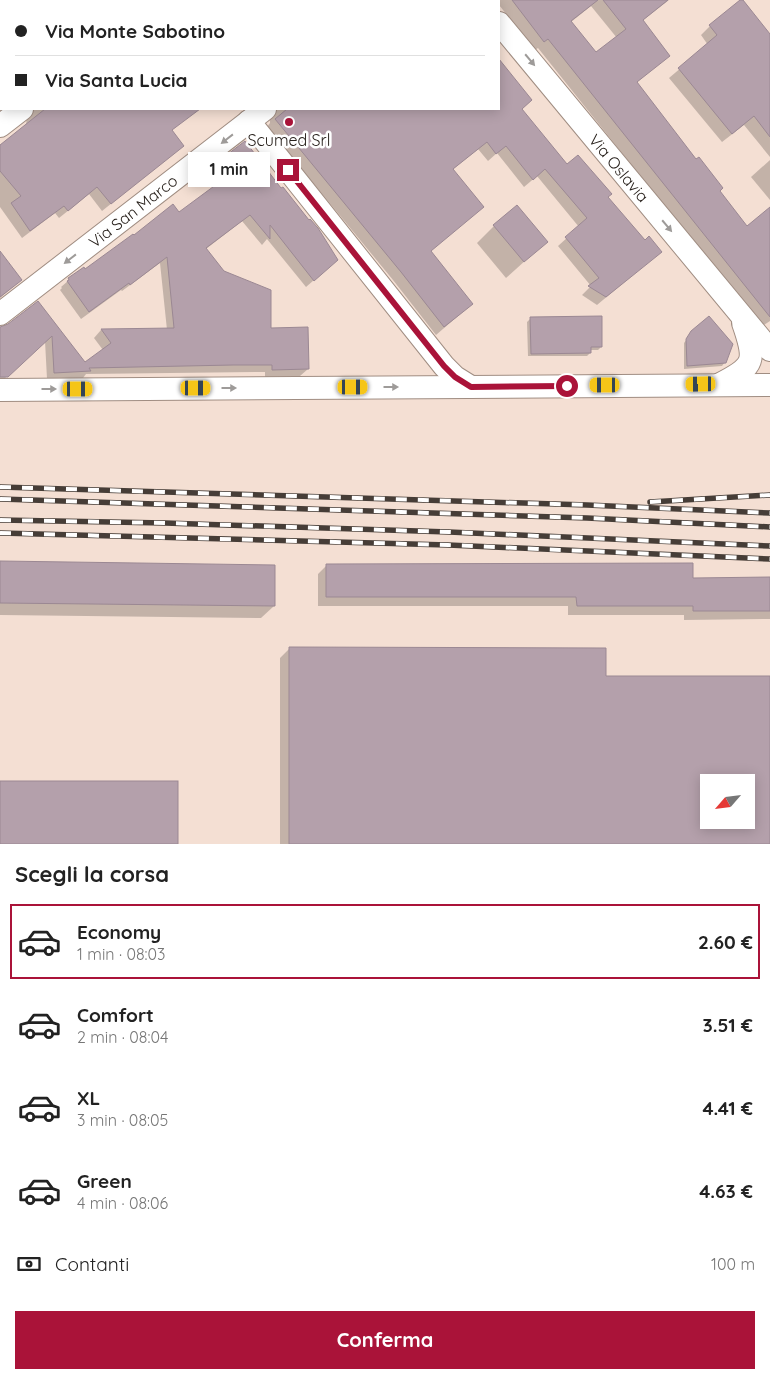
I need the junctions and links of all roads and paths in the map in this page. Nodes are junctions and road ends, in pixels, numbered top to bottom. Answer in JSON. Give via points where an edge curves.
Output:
{"nodes":[{"id":1,"x":500,"y":24,"type":"edge"},
{"id":2,"x":21,"y":110,"type":"edge"},
{"id":3,"x":257,"y":115,"type":"edge"},
{"id":4,"x":0,"y":126,"type":"edge"},
{"id":5,"x":740,"y":313,"type":"junction"},
{"id":6,"x":0,"y":314,"type":"edge"},
{"id":7,"x":770,"y":350,"type":"edge"},
{"id":8,"x":444,"y":366,"type":"junction"},
{"id":9,"x":720,"y":384,"type":"junction"},
{"id":10,"x":770,"y":385,"type":"edge"},
{"id":11,"x":431,"y":387,"type":"junction"},
{"id":12,"x":471,"y":387,"type":"junction"},
{"id":13,"x":0,"y":390,"type":"edge"}],
"edges":[{"from":1,"to":5,"type":"street","name":"Via Oslavia","one_way":true},
{"from":2,"to":4,"type":"street"},
{"from":3,"to":6,"type":"street","name":"Via San Marco","one_way":true},
{"from":3,"to":8,"type":"street"},
{"from":5,"to":7,"type":"street","name":"Via Oslavia"},
{"from":5,"to":9,"type":"street","name":"Via Oslavia","via":[[751,350],[750,362],[740,373]]},
{"from":8,"to":11,"type":"street","via":[[442,380]]},
{"from":8,"to":12,"type":"street"},
{"from":9,"to":10,"type":"street"},
{"from":9,"to":12,"type":"street"},
{"from":11,"to":12,"type":"street"},
{"from":13,"to":11,"type":"street","one_way":true}]}
